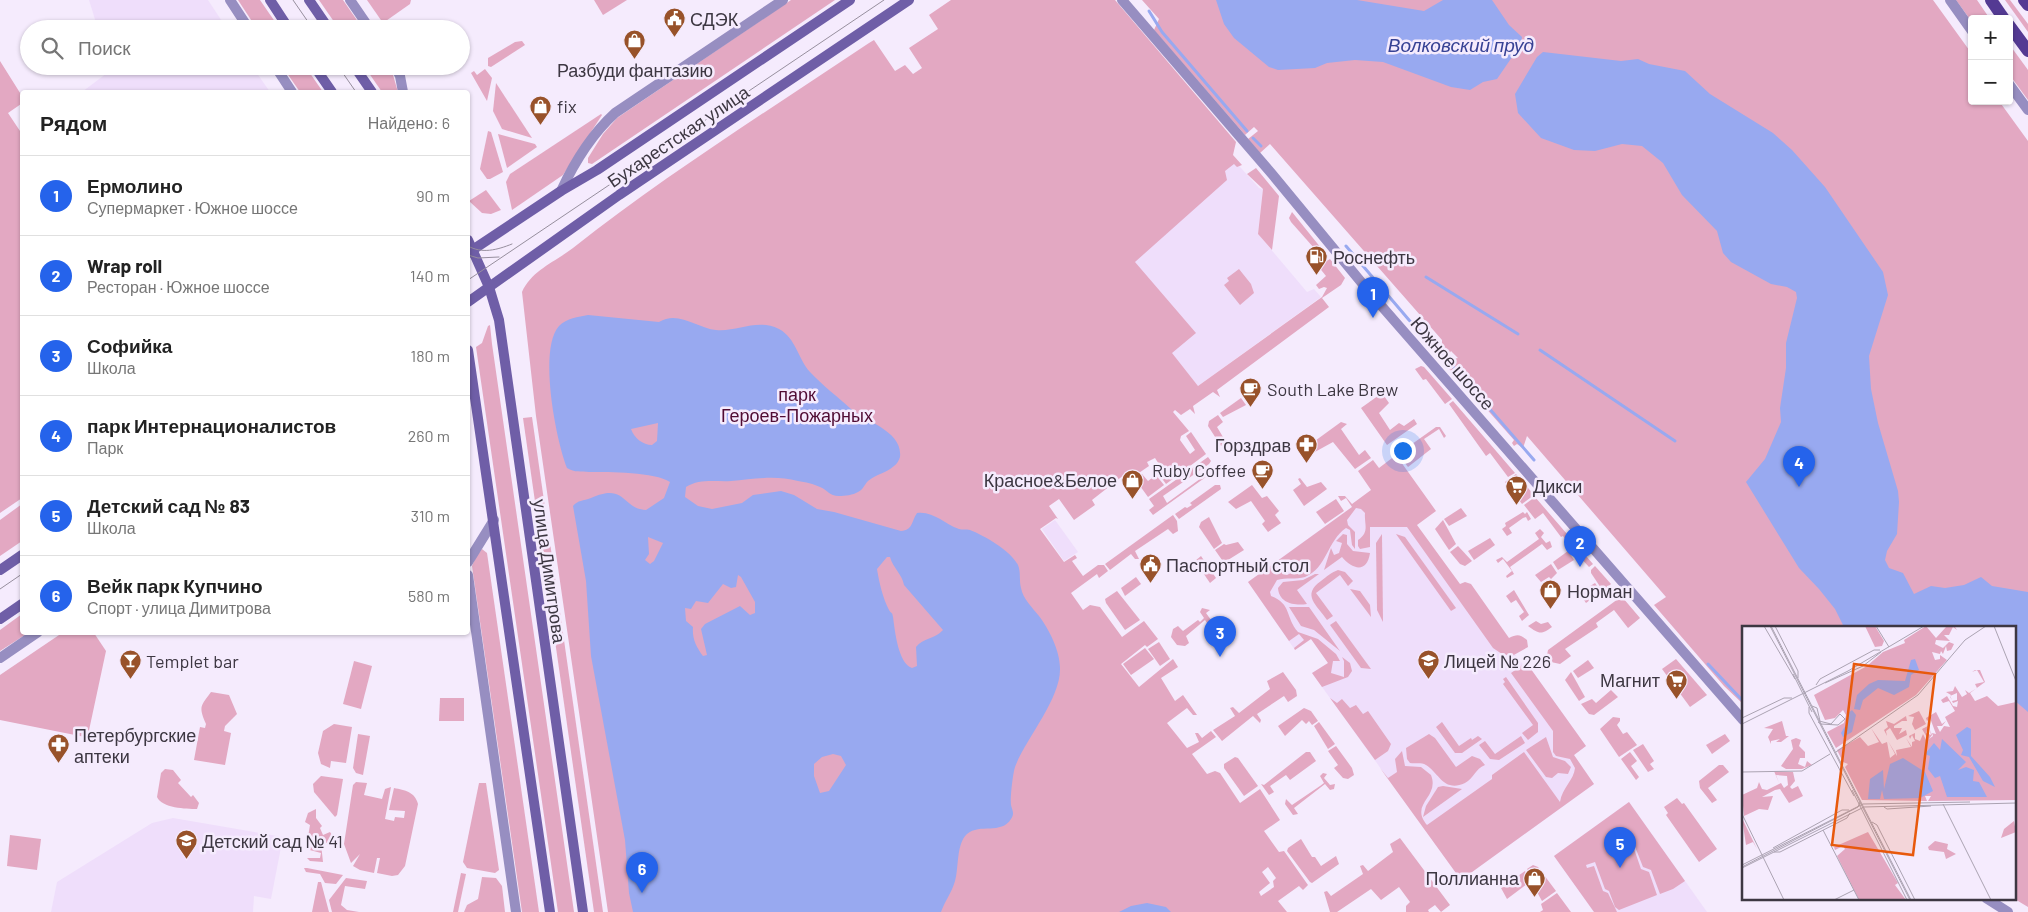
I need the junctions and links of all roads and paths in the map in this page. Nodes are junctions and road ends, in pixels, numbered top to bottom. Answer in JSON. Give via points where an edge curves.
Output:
{"nodes":[{"id":1,"x":230,"y":0,"type":"edge"},
{"id":2,"x":270,"y":0,"type":"edge"},
{"id":3,"x":309,"y":0,"type":"edge"},
{"id":4,"x":350,"y":0,"type":"edge"},
{"id":5,"x":783,"y":0,"type":"edge"},
{"id":6,"x":850,"y":0,"type":"edge"},
{"id":7,"x":909,"y":0,"type":"edge"},
{"id":8,"x":1122,"y":0,"type":"edge"},
{"id":9,"x":1950,"y":0,"type":"edge"},
{"id":10,"x":1991,"y":0,"type":"edge"},
{"id":11,"x":2024,"y":0,"type":"edge"},
{"id":12,"x":2028,"y":5,"type":"edge"},
{"id":13,"x":2001,"y":15,"type":"edge"},
{"id":14,"x":244,"y":20,"type":"edge"},
{"id":15,"x":283,"y":20,"type":"edge"},
{"id":16,"x":323,"y":20,"type":"edge"},
{"id":17,"x":364,"y":20,"type":"edge"},
{"id":18,"x":1968,"y":25,"type":"edge"},
{"id":19,"x":2013,"y":30,"type":"edge"},
{"id":20,"x":2028,"y":51,"type":"edge"},
{"id":21,"x":281,"y":75,"type":"edge"},
{"id":22,"x":320,"y":75,"type":"edge"},
{"id":23,"x":360,"y":75,"type":"edge"},
{"id":24,"x":400,"y":75,"type":"edge"},
{"id":25,"x":2013,"y":89,"type":"edge"},
{"id":26,"x":291,"y":90,"type":"edge"},
{"id":27,"x":331,"y":90,"type":"edge"},
{"id":28,"x":371,"y":90,"type":"edge"},
{"id":29,"x":403,"y":90,"type":"edge"},
{"id":30,"x":2028,"y":110,"type":"edge"},
{"id":31,"x":561,"y":191,"type":"junction"},
{"id":32,"x":470,"y":251,"type":"edge"},
{"id":33,"x":489,"y":287,"type":"junction"},
{"id":34,"x":470,"y":301,"type":"edge"},
{"id":35,"x":470,"y":363,"type":"edge"},
{"id":36,"x":494,"y":520,"type":"junction"},
{"id":37,"x":20,"y":556,"type":"edge"},
{"id":38,"x":470,"y":559,"type":"edge"},
{"id":39,"x":0,"y":570,"type":"edge"},
{"id":40,"x":470,"y":590,"type":"edge"},
{"id":41,"x":20,"y":605,"type":"edge"},
{"id":42,"x":0,"y":618,"type":"edge"},
{"id":43,"x":34,"y":635,"type":"edge"},
{"id":44,"x":0,"y":658,"type":"edge"},
{"id":45,"x":1742,"y":719,"type":"edge"},
{"id":46,"x":1989,"y":900,"type":"edge"},
{"id":47,"x":516,"y":912,"type":"edge"},
{"id":48,"x":550,"y":912,"type":"edge"},
{"id":49,"x":583,"y":912,"type":"edge"},
{"id":50,"x":2008,"y":912,"type":"edge"}],
"edges":[{"from":1,"to":14,"type":"street"},
{"from":2,"to":15,"type":"street"},
{"from":3,"to":16,"type":"street"},
{"from":4,"to":17,"type":"street"},
{"from":5,"to":31,"type":"street","via":[[602,124],[567,176]]},
{"from":6,"to":31,"type":"street","name":"Бухарестская улица"},
{"from":7,"to":33,"type":"street","name":"Бухарестская улица","via":[[618,195]]},
{"from":8,"to":45,"type":"street","name":"Южное шоссе","via":[[1370,294]]},
{"from":9,"to":18,"type":"street"},
{"from":10,"to":13,"type":"main road"},
{"from":11,"to":12,"type":"main road"},
{"from":19,"to":20,"type":"main road"},
{"from":21,"to":26,"type":"street"},
{"from":22,"to":27,"type":"street"},
{"from":23,"to":28,"type":"street"},
{"from":24,"to":29,"type":"street"},
{"from":25,"to":30,"type":"street"},
{"from":31,"to":32,"type":"street","name":"Бухарестская улица"},
{"from":32,"to":33,"type":"street","name":"улица Димитрова"},
{"from":33,"to":34,"type":"street","name":"Бухарестская улица"},
{"from":33,"to":49,"type":"street","name":"улица Димитрова","via":[[499,320]]},
{"from":35,"to":36,"type":"street"},
{"from":36,"to":38,"type":"street"},
{"from":36,"to":48,"type":"street"},
{"from":37,"to":39,"type":"street"},
{"from":40,"to":47,"type":"street"},
{"from":41,"to":42,"type":"street"},
{"from":43,"to":44,"type":"street"},
{"from":46,"to":50,"type":"street"}]}
